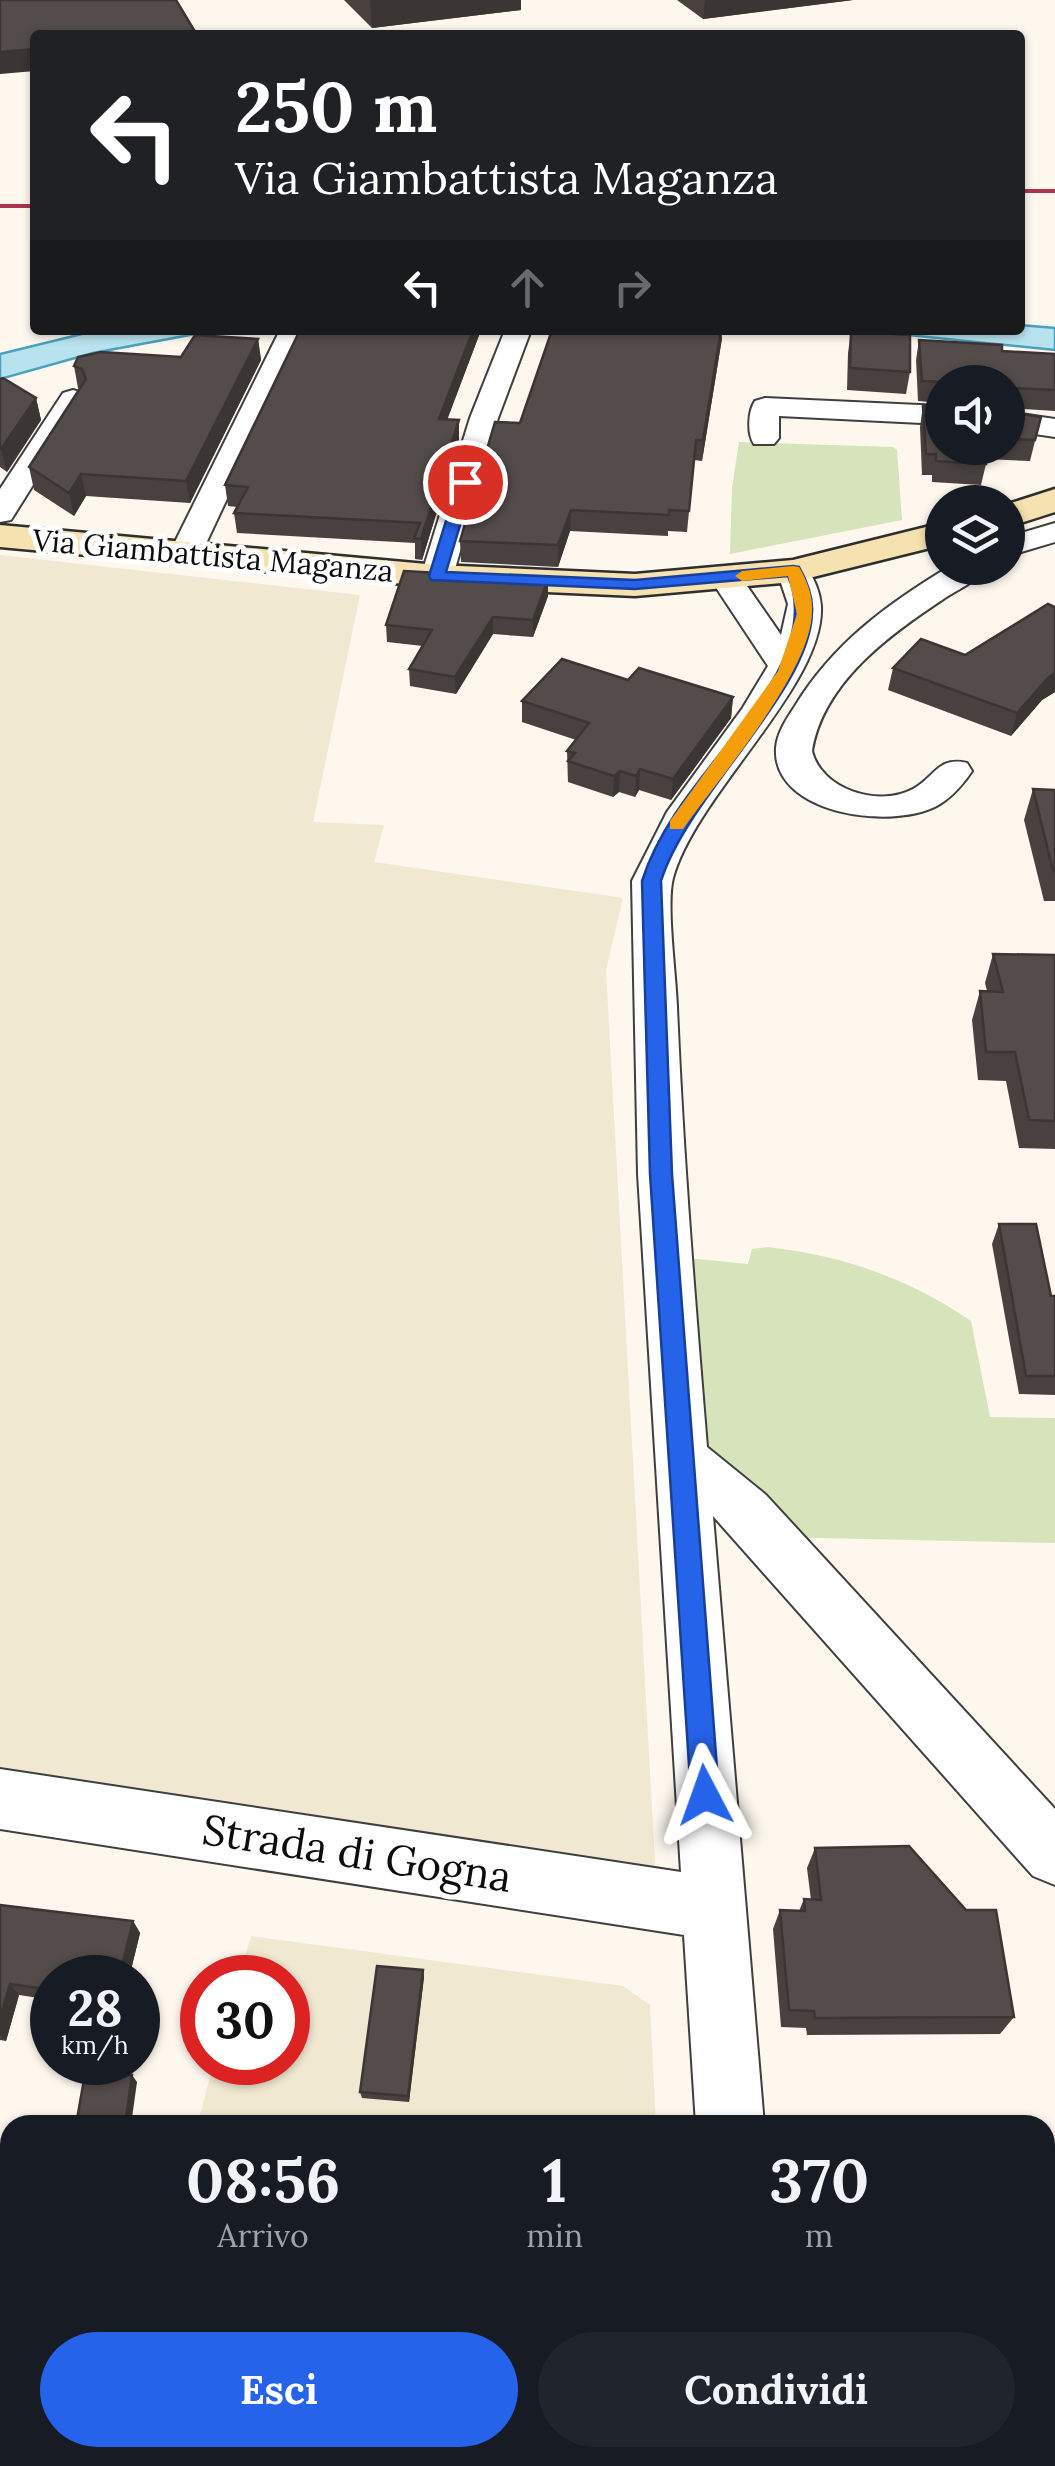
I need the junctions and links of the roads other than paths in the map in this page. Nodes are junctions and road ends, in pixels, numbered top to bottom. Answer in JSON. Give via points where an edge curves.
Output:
{"nodes":[{"id":1,"x":291,"y":335,"type":"edge"},
{"id":2,"x":516,"y":335,"type":"edge"},
{"id":3,"x":74,"y":399,"type":"edge"},
{"id":4,"x":925,"y":415,"type":"edge"},
{"id":5,"x":1025,"y":424,"type":"edge"},
{"id":6,"x":1055,"y":428,"type":"edge"},
{"id":7,"x":764,"y":438,"type":"dead end"},
{"id":8,"x":1055,"y":509,"type":"edge"},
{"id":9,"x":0,"y":513,"type":"edge"},
{"id":10,"x":1025,"y":513,"type":"edge"},
{"id":11,"x":1025,"y":534,"type":"edge"},
{"id":12,"x":0,"y":536,"type":"edge"},
{"id":13,"x":925,"y":539,"type":"edge"},
{"id":14,"x":186,"y":552,"type":"junction"},
{"id":15,"x":793,"y":571,"type":"junction"},
{"id":16,"x":437,"y":576,"type":"junction"},
{"id":17,"x":725,"y":577,"type":"junction"},
{"id":18,"x":925,"y":581,"type":"edge"},
{"id":19,"x":944,"y":585,"type":"edge"},
{"id":20,"x":783,"y":647,"type":"junction"},
{"id":21,"x":954,"y":771,"type":"dead end"},
{"id":22,"x":682,"y":1458,"type":"junction"},
{"id":23,"x":0,"y":1799,"type":"edge"},
{"id":24,"x":1055,"y":1854,"type":"edge"},
{"id":25,"x":713,"y":1908,"type":"junction"},
{"id":26,"x":729,"y":2115,"type":"edge"}],
"edges":[{"from":1,"to":14,"type":"street"},
{"from":2,"to":16,"type":"street"},
{"from":3,"to":9,"type":"street"},
{"from":4,"to":7,"type":"street","via":[[765,407]]},
{"from":5,"to":6,"type":"street"},
{"from":8,"to":10,"type":"street"},
{"from":8,"to":11,"type":"street"},
{"from":12,"to":14,"type":"street","name":"Via Giambattista Maganza"},
{"from":13,"to":15,"type":"street","name":"Via Giambattista Maganza"},
{"from":14,"to":16,"type":"street","name":"Via Giambattista Maganza"},
{"from":15,"to":17,"type":"street","name":"Via Giambattista Maganza"},
{"from":15,"to":20,"type":"street","via":[[805,614]]},
{"from":16,"to":17,"type":"street","name":"Via Giambattista Maganza","via":[[635,585]]},
{"from":17,"to":20,"type":"street"},
{"from":18,"to":20,"type":"street"},
{"from":19,"to":21,"type":"street","via":[[853,652],[802,722],[794,750],[800,776],[824,797],[886,805],[924,798]]},
{"from":20,"to":22,"type":"street","via":[[786,672],[681,818],[652,881],[661,1174]]},
{"from":22,"to":24,"type":"street","via":[[747,1512]]},
{"from":22,"to":25,"type":"street"},
{"from":23,"to":25,"type":"street","name":"Strada di Gogna"},
{"from":25,"to":26,"type":"street"}]}
